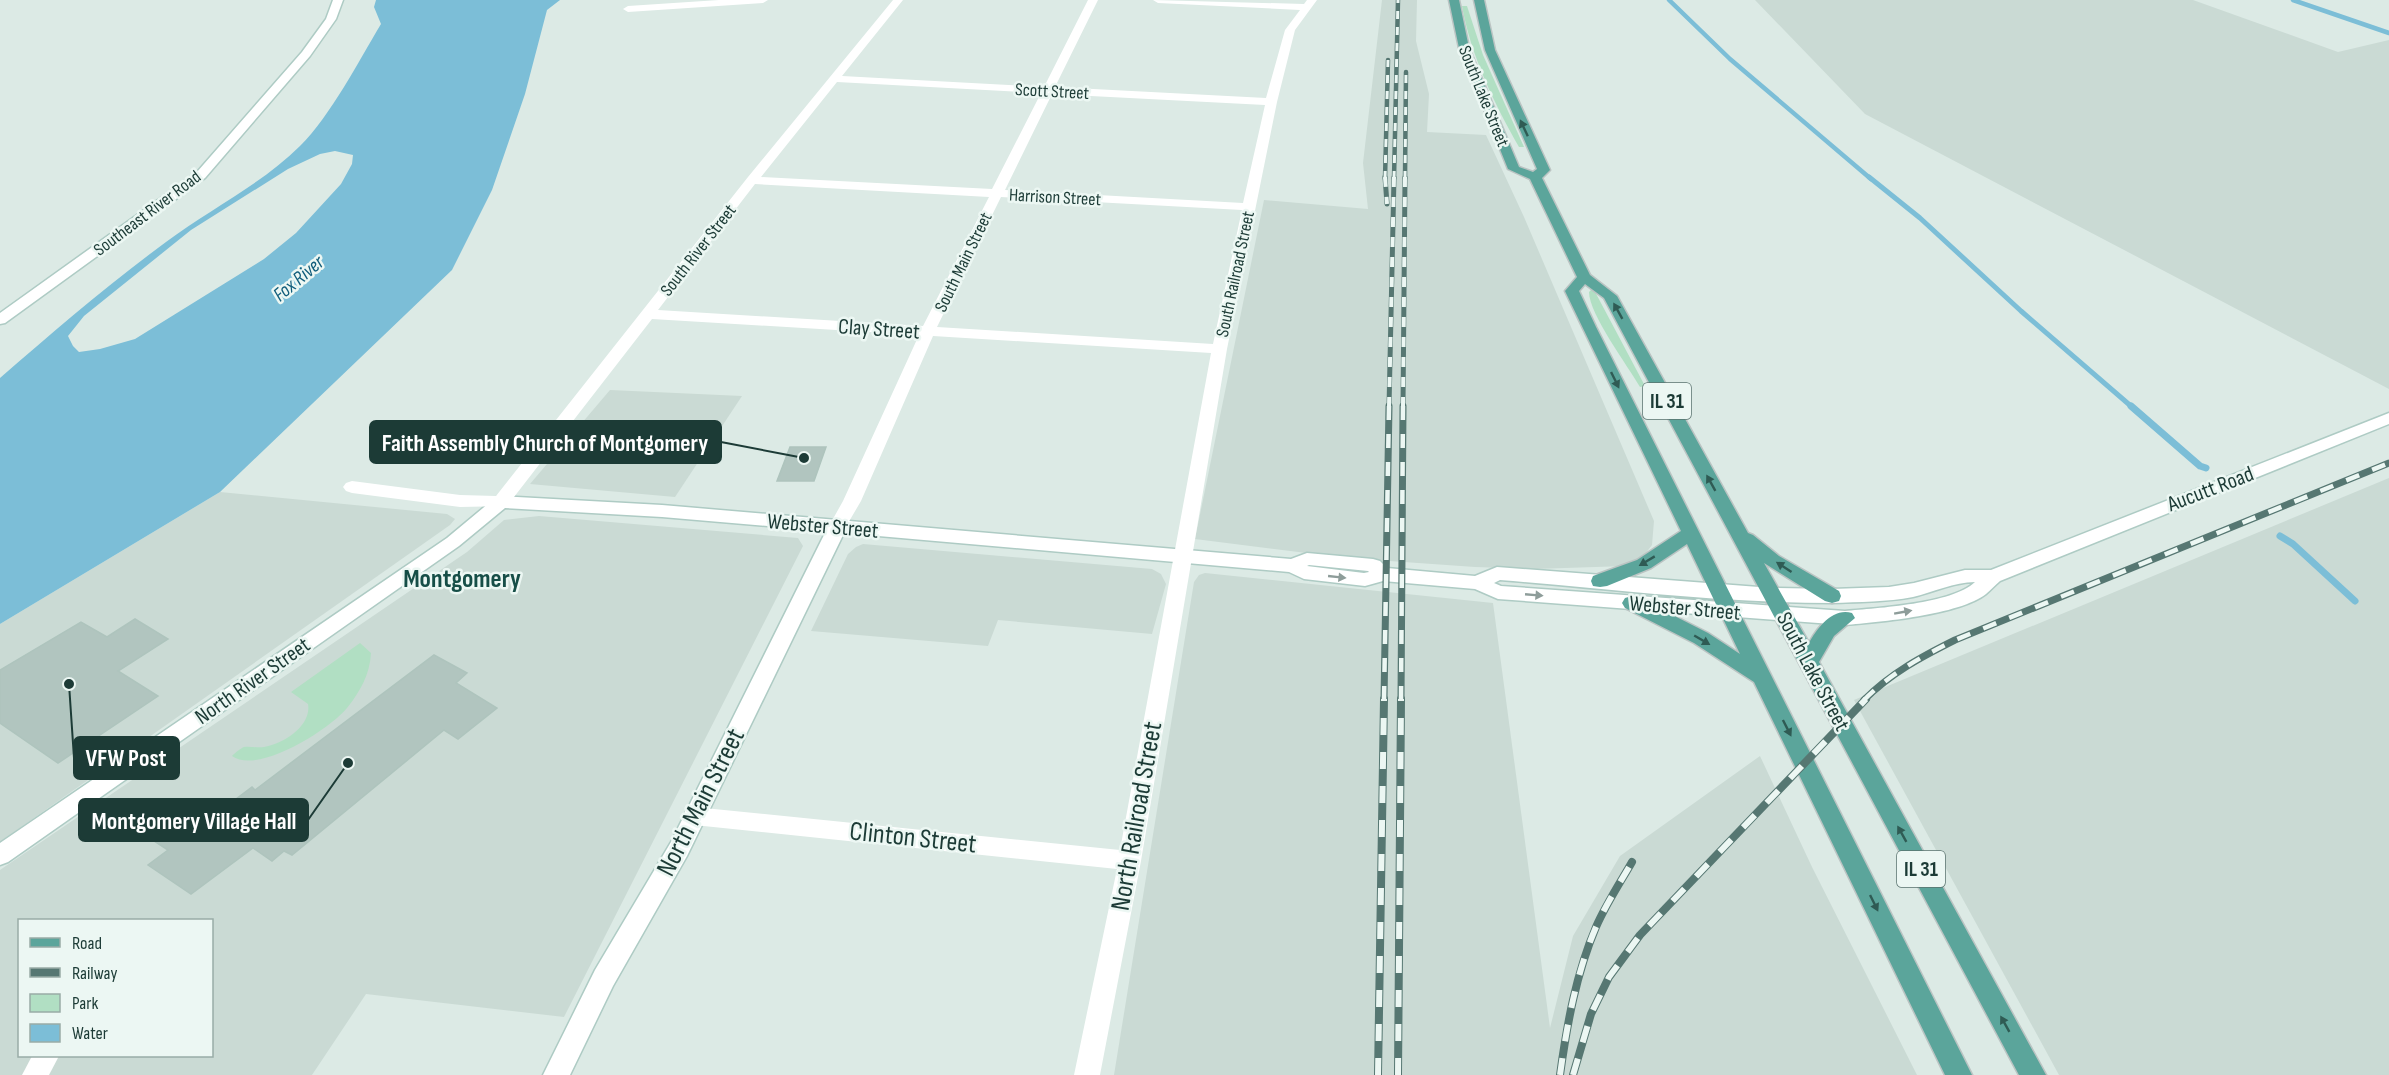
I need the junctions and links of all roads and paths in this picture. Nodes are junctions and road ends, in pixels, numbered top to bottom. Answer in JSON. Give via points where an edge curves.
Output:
{"nodes":[{"id":1,"x":338,"y":0,"type":"edge"},
{"id":2,"x":762,"y":0,"type":"edge"},
{"id":3,"x":898,"y":0,"type":"edge"},
{"id":4,"x":1094,"y":0,"type":"edge"},
{"id":5,"x":1158,"y":0,"type":"edge"},
{"id":6,"x":1454,"y":0,"type":"edge"},
{"id":7,"x":1479,"y":0,"type":"edge"},
{"id":8,"x":1310,"y":4,"type":"edge"},
{"id":9,"x":628,"y":9,"type":"dead end"},
{"id":10,"x":832,"y":80,"type":"junction"},
{"id":11,"x":1047,"y":91,"type":"junction"},
{"id":12,"x":1271,"y":102,"type":"junction"},
{"id":13,"x":1535,"y":177,"type":"junction"},
{"id":14,"x":752,"y":180,"type":"junction"},
{"id":15,"x":996,"y":194,"type":"junction"},
{"id":16,"x":1250,"y":207,"type":"junction"},
{"id":17,"x":1584,"y":277,"type":"junction"},
{"id":18,"x":648,"y":314,"type":"junction"},
{"id":19,"x":0,"y":320,"type":"edge"},
{"id":20,"x":928,"y":331,"type":"junction"},
{"id":21,"x":1219,"y":349,"type":"junction"},
{"id":22,"x":2389,"y":418,"type":"edge"},
{"id":23,"x":352,"y":487,"type":"dead end"},
{"id":24,"x":501,"y":502,"type":"junction"},
{"id":25,"x":838,"y":526,"type":"junction"},
{"id":26,"x":1690,"y":533,"type":"junction"},
{"id":27,"x":1740,"y":534,"type":"junction"},
{"id":28,"x":1182,"y":556,"type":"junction"},
{"id":29,"x":2031,"y":560,"type":"joint"},
{"id":30,"x":1993,"y":576,"type":"junction"},
{"id":31,"x":1600,"y":581,"type":"junction"},
{"id":32,"x":1478,"y":582,"type":"junction"},
{"id":33,"x":1718,"y":589,"type":"junction"},
{"id":34,"x":1772,"y":595,"type":"junction"},
{"id":35,"x":1832,"y":596,"type":"junction"},
{"id":36,"x":1632,"y":603,"type":"junction"},
{"id":37,"x":1728,"y":610,"type":"junction"},
{"id":38,"x":1783,"y":615,"type":"junction"},
{"id":39,"x":1845,"y":618,"type":"junction"},
{"id":40,"x":1809,"y":663,"type":"junction"},
{"id":41,"x":1761,"y":676,"type":"junction"},
{"id":42,"x":694,"y":816,"type":"junction"},
{"id":43,"x":0,"y":855,"type":"edge"},
{"id":44,"x":1130,"y":861,"type":"junction"},
{"id":45,"x":45,"y":1057,"type":"edge"},
{"id":46,"x":35,"y":1075,"type":"edge"},
{"id":47,"x":556,"y":1075,"type":"edge"},
{"id":48,"x":1087,"y":1075,"type":"edge"},
{"id":49,"x":1959,"y":1075,"type":"edge"},
{"id":50,"x":2033,"y":1075,"type":"edge"}],
"edges":[{"from":1,"to":19,"type":"street","name":"Southeast River Road","via":[[331,19],[306,54],[201,175]]},
{"from":2,"to":9,"type":"street"},
{"from":3,"to":10,"type":"street","name":"South River Street"},
{"from":4,"to":11,"type":"street","name":"South Main Street"},
{"from":5,"to":8,"type":"street"},
{"from":6,"to":13,"type":"main road","name":"South Lake Street","via":[[1464,48],[1514,169]]},
{"from":13,"to":7,"type":"main road","name":"South Lake Street","number":"IL 31","one_way":true,"via":[[1544,170],[1490,50]]},
{"from":8,"to":12,"type":"street","name":"South Railroad Street","via":[[1290,30]]},
{"from":10,"to":11,"type":"street","name":"Scott Street"},
{"from":10,"to":14,"type":"street","name":"South River Street"},
{"from":11,"to":12,"type":"street","name":"Scott Street"},
{"from":11,"to":15,"type":"street","name":"South Main Street"},
{"from":12,"to":16,"type":"street","name":"South Railroad Street"},
{"from":13,"to":17,"type":"main road","name":"South Lake Street","number":"IL 31"},
{"from":14,"to":15,"type":"street","name":"Harrison Street"},
{"from":14,"to":18,"type":"street","name":"South River Street"},
{"from":15,"to":16,"type":"street","name":"Harrison Street"},
{"from":15,"to":20,"type":"street","name":"South Main Street"},
{"from":16,"to":21,"type":"street","name":"South Railroad Street"},
{"from":17,"to":26,"type":"main road","number":"IL 31","one_way":true,"via":[[1572,291]]},
{"from":27,"to":17,"type":"main road","name":"South Lake Street","number":"IL 31","one_way":true,"via":[[1610,296]]},
{"from":18,"to":20,"type":"street","name":"Clay Street"},
{"from":18,"to":24,"type":"street","name":"South River Street"},
{"from":20,"to":21,"type":"street","name":"Clay Street"},
{"from":20,"to":25,"type":"street","name":"South Main Street"},
{"from":21,"to":28,"type":"street","name":"South Railroad Street"},
{"from":22,"to":29,"type":"street","name":"Aucutt Road"},
{"from":23,"to":24,"type":"street","name":"Webster Street","via":[[460,501]]},
{"from":24,"to":25,"type":"street","name":"Webster Street"},
{"from":24,"to":43,"type":"street","name":"North River Street","via":[[453,542]]},
{"from":25,"to":28,"type":"street","name":"Webster Street"},
{"from":25,"to":42,"type":"street","name":"North Main Street"},
{"from":26,"to":31,"type":"main road","one_way":true,"via":[[1644,564]]},
{"from":26,"to":33,"type":"main road","number":"IL 31"},
{"from":27,"to":34,"type":"main road","name":"South Lake Street","number":"IL 31"},
{"from":35,"to":27,"type":"main road","one_way":true,"via":[[1773,561]]},
{"from":28,"to":32,"type":"street","name":"Webster Street","via":[[1293,566],[1304,573],[1365,580],[1382,574]]},
{"from":28,"to":44,"type":"street","name":"North Railroad Street"},
{"from":29,"to":30,"type":"street","name":"Webster Street"},
{"from":30,"to":35,"type":"street","name":"Webster Street","via":[[1965,576],[1888,594]]},
{"from":39,"to":30,"type":"street","name":"Webster Street","one_way":true,"via":[[1893,614],[1958,600],[1979,590]]},
{"from":31,"to":32,"type":"street","name":"Webster Street","via":[[1497,573]]},
{"from":31,"to":33,"type":"street","name":"Webster Street"},
{"from":32,"to":36,"type":"street","name":"Webster Street","one_way":true,"via":[[1498,592]]},
{"from":33,"to":34,"type":"street","name":"Webster Street"},
{"from":33,"to":37,"type":"main road","number":"IL 31"},
{"from":34,"to":35,"type":"street","name":"Webster Street"},
{"from":34,"to":38,"type":"main road","name":"South Lake Street","number":"IL 31"},
{"from":36,"to":37,"type":"street","name":"Webster Street"},
{"from":36,"to":41,"type":"main road","one_way":true,"via":[[1701,638]]},
{"from":37,"to":38,"type":"street","name":"Webster Street"},
{"from":37,"to":41,"type":"main road","number":"IL 31"},
{"from":38,"to":39,"type":"street","name":"Webster Street"},
{"from":38,"to":40,"type":"main road","name":"South Lake Street","number":"IL 31"},
{"from":39,"to":40,"type":"main road","via":[[1822,636]]},
{"from":50,"to":40,"type":"main road","name":"South Lake Street","number":"IL 31","one_way":true},
{"from":41,"to":49,"type":"main road","number":"IL 31","one_way":true},
{"from":42,"to":44,"type":"street","name":"Clinton Street"},
{"from":42,"to":47,"type":"street","name":"North Main Street","via":[[604,978]]},
{"from":44,"to":48,"type":"street","name":"North Railroad Street"},
{"from":45,"to":46,"type":"street"}]}
